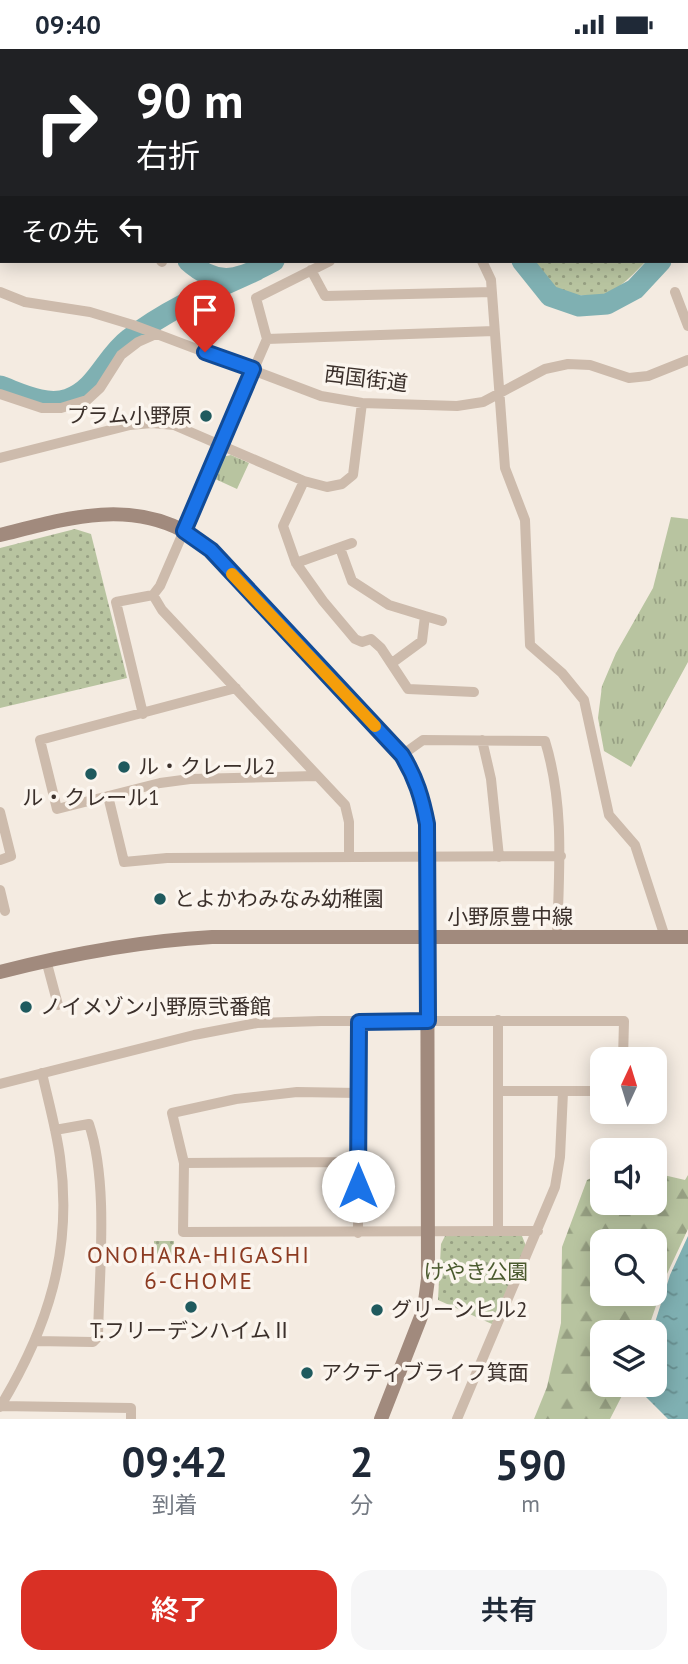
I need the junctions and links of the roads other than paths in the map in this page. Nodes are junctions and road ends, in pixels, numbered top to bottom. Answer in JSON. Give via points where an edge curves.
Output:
{"nodes":[{"id":1,"x":326,"y":263,"type":"edge"},
{"id":2,"x":483,"y":263,"type":"edge"},
{"id":3,"x":311,"y":270,"type":"junction"},
{"id":4,"x":0,"y":292,"type":"edge"},
{"id":5,"x":492,"y":292,"type":"junction"},
{"id":6,"x":675,"y":292,"type":"dead end"},
{"id":7,"x":688,"y":326,"type":"edge"},
{"id":8,"x":494,"y":331,"type":"junction"},
{"id":9,"x":156,"y":334,"type":"junction"},
{"id":10,"x":267,"y":339,"type":"junction"},
{"id":11,"x":688,"y":360,"type":"edge"},
{"id":12,"x":253,"y":369,"type":"junction"},
{"id":13,"x":0,"y":394,"type":"edge"},
{"id":14,"x":498,"y":394,"type":"junction"},
{"id":15,"x":362,"y":403,"type":"junction"},
{"id":16,"x":222,"y":445,"type":"junction"},
{"id":17,"x":0,"y":458,"type":"edge"},
{"id":18,"x":304,"y":481,"type":"junction"},
{"id":19,"x":184,"y":531,"type":"junction"},
{"id":20,"x":0,"y":535,"type":"edge"},
{"id":21,"x":352,"y":543,"type":"dead end"},
{"id":22,"x":340,"y":548,"type":"junction"},
{"id":23,"x":296,"y":563,"type":"junction"},
{"id":24,"x":153,"y":595,"type":"junction"},
{"id":25,"x":425,"y":616,"type":"junction"},
{"id":26,"x":442,"y":621,"type":"dead end"},
{"id":27,"x":392,"y":663,"type":"junction"},
{"id":28,"x":455,"y":678,"type":"dead end"},
{"id":29,"x":236,"y":688,"type":"junction"},
{"id":30,"x":454,"y":690,"type":"junction"},
{"id":31,"x":474,"y":692,"type":"dead end"},
{"id":32,"x":143,"y":714,"type":"junction"},
{"id":33,"x":482,"y":740,"type":"junction"},
{"id":34,"x":402,"y":755,"type":"junction"},
{"id":35,"x":316,"y":775,"type":"junction"},
{"id":36,"x":108,"y":796,"type":"junction"},
{"id":37,"x":0,"y":812,"type":"edge"},
{"id":38,"x":561,"y":856,"type":"junction"},
{"id":39,"x":349,"y":857,"type":"junction"},
{"id":40,"x":427,"y":857,"type":"junction"},
{"id":41,"x":499,"y":857,"type":"junction"},
{"id":42,"x":0,"y":860,"type":"edge"},
{"id":43,"x":0,"y":890,"type":"edge"},
{"id":44,"x":5,"y":911,"type":"dead end"},
{"id":45,"x":665,"y":937,"type":"junction"},
{"id":46,"x":688,"y":937,"type":"edge"},
{"id":47,"x":427,"y":938,"type":"junction"},
{"id":48,"x":557,"y":938,"type":"junction"},
{"id":49,"x":46,"y":960,"type":"junction"},
{"id":50,"x":0,"y":972,"type":"edge"},
{"id":51,"x":58,"y":1005,"type":"dead end"},
{"id":52,"x":498,"y":1020,"type":"junction"},
{"id":53,"x":428,"y":1021,"type":"junction"},
{"id":54,"x":359,"y":1022,"type":"junction"},
{"id":55,"x":623,"y":1047,"type":"edge"},
{"id":56,"x":42,"y":1073,"type":"junction"},
{"id":57,"x":0,"y":1083,"type":"edge"},
{"id":58,"x":499,"y":1091,"type":"junction"},
{"id":59,"x":590,"y":1091,"type":"edge"},
{"id":60,"x":563,"y":1092,"type":"junction"},
{"id":61,"x":358,"y":1093,"type":"junction"},
{"id":62,"x":55,"y":1130,"type":"junction"},
{"id":63,"x":358,"y":1162,"type":"junction"},
{"id":64,"x":184,"y":1163,"type":"junction"},
{"id":65,"x":498,"y":1230,"type":"junction"},
{"id":66,"x":429,"y":1231,"type":"junction"},
{"id":67,"x":538,"y":1231,"type":"junction"},
{"id":68,"x":358,"y":1233,"type":"junction"},
{"id":69,"x":36,"y":1341,"type":"junction"},
{"id":70,"x":0,"y":1406,"type":"edge"},
{"id":71,"x":131,"y":1419,"type":"edge"},
{"id":72,"x":381,"y":1419,"type":"edge"},
{"id":73,"x":457,"y":1419,"type":"edge"}],
"edges":[{"from":1,"to":3,"type":"street"},
{"from":2,"to":5,"type":"street"},
{"from":3,"to":5,"type":"street","via":[[325,296]]},
{"from":3,"to":10,"type":"street","via":[[256,298]]},
{"from":4,"to":9,"type":"street","name":"西国街道","via":[[25,302],[90,312]]},
{"from":5,"to":8,"type":"street"},
{"from":6,"to":7,"type":"street"},
{"from":8,"to":10,"type":"street"},
{"from":8,"to":14,"type":"street"},
{"from":9,"to":12,"type":"street","name":"西国街道"},
{"from":9,"to":13,"type":"street","via":[[121,355],[87,400],[42,408]]},
{"from":10,"to":12,"type":"street"},
{"from":11,"to":14,"type":"street","name":"西国街道","via":[[648,376],[629,378],[590,365],[568,364],[545,369]]},
{"from":12,"to":15,"type":"street","name":"西国街道","via":[[321,396]]},
{"from":12,"to":16,"type":"street"},
{"from":14,"to":15,"type":"street","name":"西国街道","via":[[457,406]]},
{"from":14,"to":45,"type":"street","via":[[505,468],[526,520],[530,646],[584,700],[609,815],[635,845]]},
{"from":15,"to":18,"type":"street","via":[[353,475],[342,484],[327,487]]},
{"from":16,"to":17,"type":"street","via":[[174,425],[152,423]]},
{"from":16,"to":18,"type":"street"},
{"from":16,"to":19,"type":"street"},
{"from":18,"to":23,"type":"street","via":[[284,526]]},
{"from":19,"to":20,"type":"street","via":[[117,513],[76,516]]},
{"from":19,"to":24,"type":"street"},
{"from":19,"to":34,"type":"street","via":[[211,550]]},
{"from":21,"to":22,"type":"street"},
{"from":22,"to":23,"type":"street"},
{"from":22,"to":25,"type":"street","via":[[352,581],[389,605]]},
{"from":23,"to":27,"type":"street","via":[[355,639],[371,639]]},
{"from":24,"to":29,"type":"street"},
{"from":24,"to":32,"type":"street","via":[[116,602]]},
{"from":25,"to":26,"type":"street"},
{"from":25,"to":27,"type":"street","via":[[422,641]]},
{"from":27,"to":30,"type":"street","via":[[408,689]]},
{"from":28,"to":30,"type":"street"},
{"from":29,"to":32,"type":"street"},
{"from":29,"to":35,"type":"street"},
{"from":30,"to":31,"type":"street"},
{"from":32,"to":36,"type":"street","via":[[40,740],[57,809]]},
{"from":33,"to":34,"type":"street","via":[[423,740]]},
{"from":33,"to":38,"type":"street","via":[[545,741],[554,769]]},
{"from":33,"to":41,"type":"street"},
{"from":34,"to":40,"type":"street","via":[[422,797]]},
{"from":35,"to":36,"type":"street","via":[[190,779]]},
{"from":35,"to":39,"type":"street","via":[[345,805]]},
{"from":36,"to":39,"type":"street","via":[[124,862]]},
{"from":37,"to":42,"type":"street","via":[[11,856]]},
{"from":38,"to":41,"type":"street"},
{"from":38,"to":48,"type":"street"},
{"from":39,"to":40,"type":"street"},
{"from":40,"to":41,"type":"street"},
{"from":40,"to":47,"type":"street"},
{"from":43,"to":44,"type":"street"},
{"from":45,"to":46,"type":"street","name":"小野原豊中線"},
{"from":45,"to":48,"type":"street","name":"小野原豊中線"},
{"from":47,"to":48,"type":"street","name":"小野原豊中線"},
{"from":47,"to":49,"type":"street","name":"小野原豊中線","via":[[185,938]]},
{"from":47,"to":53,"type":"street"},
{"from":49,"to":50,"type":"street","name":"小野原豊中線"},
{"from":49,"to":51,"type":"street"},
{"from":52,"to":53,"type":"street"},
{"from":52,"to":55,"type":"street","via":[[624,1021]]},
{"from":52,"to":58,"type":"street"},
{"from":53,"to":54,"type":"street"},
{"from":53,"to":66,"type":"street"},
{"from":54,"to":56,"type":"street","via":[[298,1021],[224,1028]]},
{"from":54,"to":61,"type":"street"},
{"from":56,"to":57,"type":"street"},
{"from":56,"to":62,"type":"street"},
{"from":58,"to":60,"type":"street"},
{"from":58,"to":65,"type":"street"},
{"from":59,"to":60,"type":"street"},
{"from":60,"to":67,"type":"street","via":[[555,1187]]},
{"from":61,"to":63,"type":"street"},
{"from":61,"to":64,"type":"street","via":[[297,1092],[172,1113]]},
{"from":62,"to":69,"type":"street","via":[[64,1193],[63,1233],[54,1287]]},
{"from":62,"to":69,"type":"street","via":[[89,1123],[98,1157],[98,1337],[93,1342]]},
{"from":63,"to":64,"type":"street"},
{"from":63,"to":68,"type":"street"},
{"from":64,"to":68,"type":"street","via":[[183,1232]]},
{"from":65,"to":66,"type":"street"},
{"from":65,"to":67,"type":"street"},
{"from":66,"to":68,"type":"street"},
{"from":66,"to":72,"type":"street","via":[[424,1310]]},
{"from":67,"to":73,"type":"street"},
{"from":69,"to":70,"type":"street"},
{"from":70,"to":71,"type":"street","via":[[131,1408]]}]}
